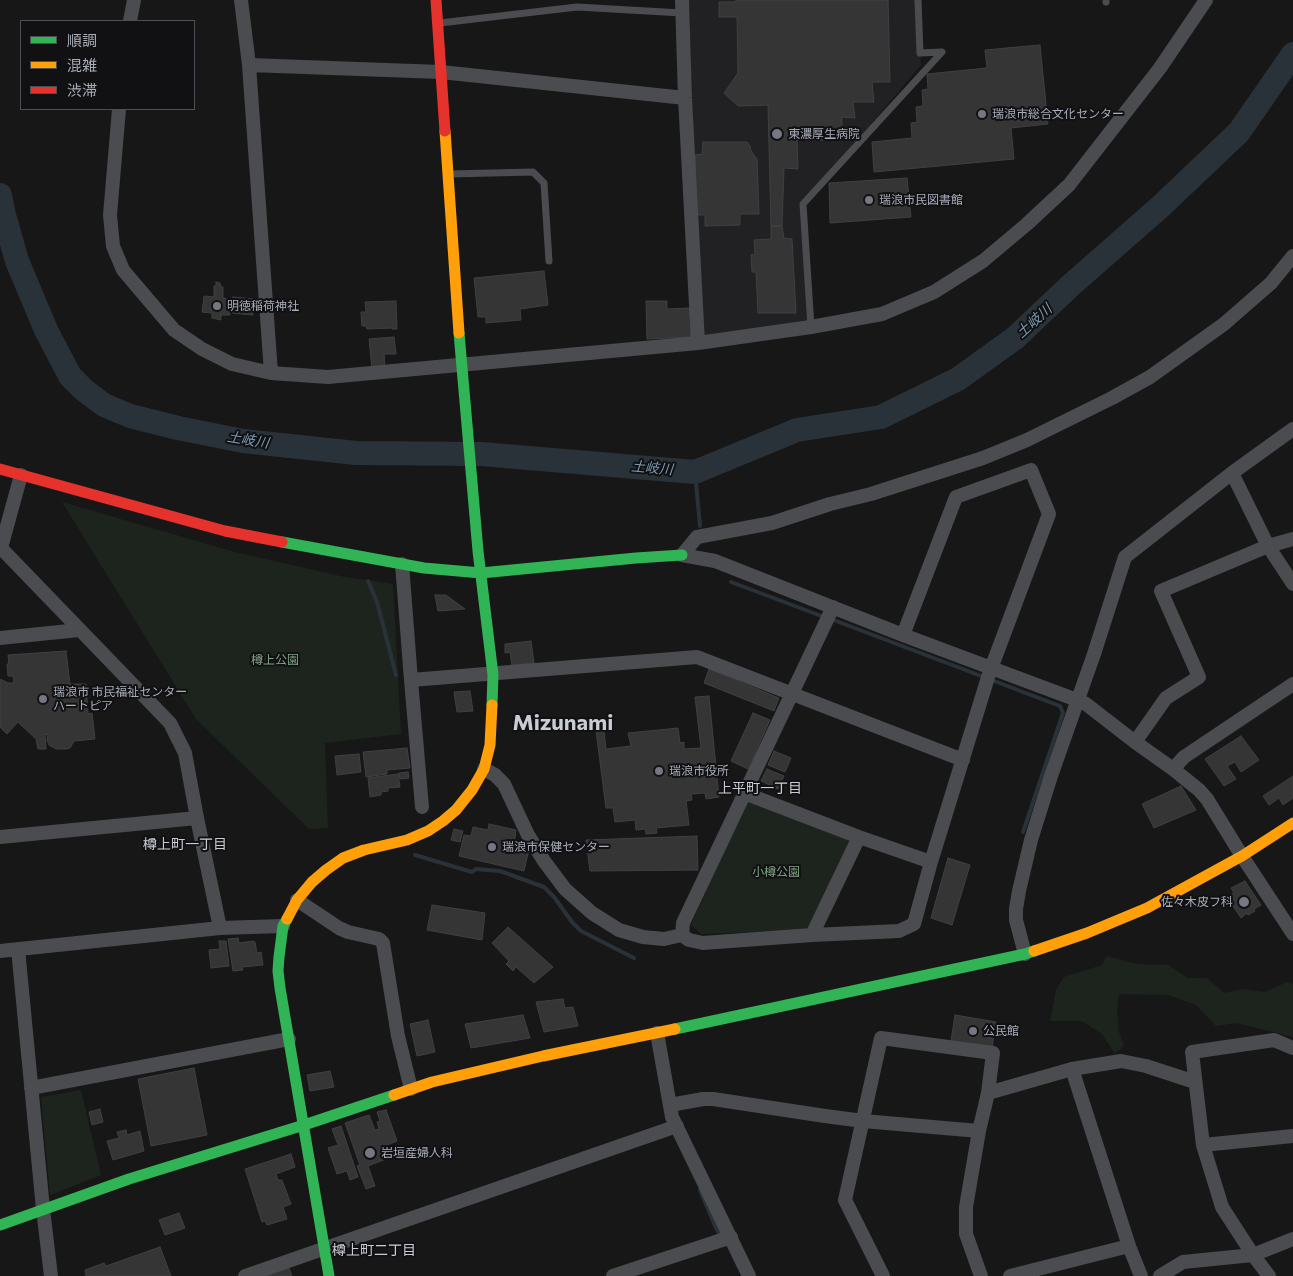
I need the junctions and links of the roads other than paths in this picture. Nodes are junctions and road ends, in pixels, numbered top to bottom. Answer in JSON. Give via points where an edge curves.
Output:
{"nodes":[{"id":1,"x":134,"y":0,"type":"edge"},
{"id":2,"x":241,"y":0,"type":"edge"},
{"id":3,"x":436,"y":0,"type":"edge"},
{"id":4,"x":918,"y":0,"type":"edge"},
{"id":5,"x":1206,"y":0,"type":"edge"},
{"id":6,"x":682,"y":7,"type":"edge"},
{"id":7,"x":130,"y":20,"type":"edge"},
{"id":8,"x":437,"y":23,"type":"junction"},
{"id":9,"x":249,"y":65,"type":"junction"},
{"id":10,"x":441,"y":72,"type":"junction"},
{"id":11,"x":685,"y":98,"type":"junction"},
{"id":12,"x":119,"y":110,"type":"edge"},
{"id":13,"x":448,"y":174,"type":"junction"},
{"id":14,"x":1293,"y":256,"type":"edge"},
{"id":15,"x":549,"y":260,"type":"dead end"},
{"id":16,"x":811,"y":327,"type":"junction"},
{"id":17,"x":698,"y":343,"type":"junction"},
{"id":18,"x":461,"y":364,"type":"junction"},
{"id":19,"x":271,"y":373,"type":"junction"},
{"id":20,"x":1293,"y":429,"type":"edge"},
{"id":21,"x":0,"y":469,"type":"edge"},
{"id":22,"x":1232,"y":473,"type":"junction"},
{"id":23,"x":21,"y":475,"type":"junction"},
{"id":24,"x":1293,"y":539,"type":"edge"},
{"id":25,"x":1268,"y":546,"type":"junction"},
{"id":26,"x":682,"y":555,"type":"junction"},
{"id":27,"x":402,"y":564,"type":"junction"},
{"id":28,"x":481,"y":573,"type":"junction"},
{"id":29,"x":1293,"y":584,"type":"edge"},
{"id":30,"x":829,"y":614,"type":"junction"},
{"id":31,"x":79,"y":630,"type":"junction"},
{"id":32,"x":903,"y":634,"type":"junction"},
{"id":33,"x":0,"y":638,"type":"edge"},
{"id":34,"x":492,"y":674,"type":"junction"},
{"id":35,"x":989,"y":675,"type":"junction"},
{"id":36,"x":410,"y":680,"type":"junction"},
{"id":37,"x":1293,"y":684,"type":"edge"},
{"id":38,"x":791,"y":694,"type":"junction"},
{"id":39,"x":1078,"y":700,"type":"junction"},
{"id":40,"x":1135,"y":742,"type":"junction"},
{"id":41,"x":963,"y":760,"type":"junction"},
{"id":42,"x":484,"y":769,"type":"junction"},
{"id":43,"x":1173,"y":769,"type":"junction"},
{"id":44,"x":744,"y":794,"type":"junction"},
{"id":45,"x":422,"y":807,"type":"dead end"},
{"id":46,"x":197,"y":818,"type":"junction"},
{"id":47,"x":1293,"y":822,"type":"edge"},
{"id":48,"x":0,"y":836,"type":"edge"},
{"id":49,"x":859,"y":838,"type":"junction"},
{"id":50,"x":1242,"y":856,"type":"junction"},
{"id":51,"x":931,"y":862,"type":"junction"},
{"id":52,"x":297,"y":900,"type":"junction"},
{"id":53,"x":283,"y":926,"type":"junction"},
{"id":54,"x":220,"y":928,"type":"junction"},
{"id":55,"x":1293,"y":934,"type":"edge"},
{"id":56,"x":682,"y":935,"type":"junction"},
{"id":57,"x":812,"y":935,"type":"junction"},
{"id":58,"x":18,"y":949,"type":"junction"},
{"id":59,"x":0,"y":951,"type":"edge"},
{"id":60,"x":1025,"y":954,"type":"junction"},
{"id":61,"x":657,"y":1033,"type":"junction"},
{"id":62,"x":289,"y":1039,"type":"junction"},
{"id":63,"x":1293,"y":1048,"type":"edge"},
{"id":64,"x":1072,"y":1069,"type":"junction"},
{"id":65,"x":1195,"y":1082,"type":"junction"},
{"id":66,"x":31,"y":1088,"type":"junction"},
{"id":67,"x":411,"y":1089,"type":"junction"},
{"id":68,"x":988,"y":1093,"type":"junction"},
{"id":69,"x":670,"y":1105,"type":"junction"},
{"id":70,"x":863,"y":1121,"type":"junction"},
{"id":71,"x":304,"y":1125,"type":"junction"},
{"id":72,"x":677,"y":1126,"type":"junction"},
{"id":73,"x":979,"y":1131,"type":"junction"},
{"id":74,"x":1293,"y":1136,"type":"edge"},
{"id":75,"x":1203,"y":1145,"type":"junction"},
{"id":76,"x":43,"y":1209,"type":"junction"},
{"id":77,"x":0,"y":1225,"type":"edge"},
{"id":78,"x":731,"y":1238,"type":"junction"},
{"id":79,"x":1293,"y":1239,"type":"edge"},
{"id":80,"x":1129,"y":1246,"type":"junction"},
{"id":81,"x":324,"y":1248,"type":"junction"},
{"id":82,"x":1253,"y":1255,"type":"junction"},
{"id":83,"x":51,"y":1276,"type":"edge"},
{"id":84,"x":245,"y":1276,"type":"edge"},
{"id":85,"x":329,"y":1276,"type":"edge"},
{"id":86,"x":613,"y":1276,"type":"edge"},
{"id":87,"x":749,"y":1276,"type":"edge"},
{"id":88,"x":883,"y":1276,"type":"edge"},
{"id":89,"x":981,"y":1276,"type":"edge"},
{"id":90,"x":1010,"y":1276,"type":"edge"},
{"id":91,"x":1141,"y":1276,"type":"edge"},
{"id":92,"x":1160,"y":1276,"type":"edge"},
{"id":93,"x":1269,"y":1276,"type":"edge"}],
"edges":[{"from":1,"to":7,"type":"street"},
{"from":2,"to":9,"type":"street"},
{"from":3,"to":8,"type":"street"},
{"from":4,"to":16,"type":"lane","via":[[920,53],[942,52],[803,204]]},
{"from":5,"to":16,"type":"street","via":[[1160,68],[1069,185],[983,261],[934,292],[882,314]]},
{"from":6,"to":8,"type":"lane","via":[[577,6]]},
{"from":6,"to":11,"type":"street"},
{"from":8,"to":10,"type":"street"},
{"from":9,"to":10,"type":"street"},
{"from":9,"to":19,"type":"street"},
{"from":10,"to":11,"type":"street"},
{"from":10,"to":13,"type":"street"},
{"from":11,"to":17,"type":"street"},
{"from":12,"to":19,"type":"street","via":[[110,215],[113,246],[123,270],[174,330],[232,364]]},
{"from":13,"to":15,"type":"lane","via":[[533,172],[544,183]]},
{"from":13,"to":18,"type":"street"},
{"from":14,"to":26,"type":"street","via":[[1271,283],[1224,324],[1150,377],[1027,440],[973,461],[772,523],[698,537]]},
{"from":16,"to":17,"type":"street"},
{"from":17,"to":18,"type":"street"},
{"from":18,"to":19,"type":"street","via":[[328,376]]},
{"from":18,"to":28,"type":"street"},
{"from":20,"to":22,"type":"street"},
{"from":21,"to":23,"type":"street"},
{"from":22,"to":25,"type":"street"},
{"from":22,"to":39,"type":"street","via":[[1125,557]]},
{"from":23,"to":27,"type":"street","via":[[225,532]]},
{"from":23,"to":31,"type":"street","via":[[1,548]]},
{"from":24,"to":25,"type":"street"},
{"from":25,"to":29,"type":"street"},
{"from":25,"to":40,"type":"street","via":[[1161,591],[1199,677],[1166,698]]},
{"from":26,"to":28,"type":"street"},
{"from":26,"to":30,"type":"street","via":[[715,560]]},
{"from":27,"to":28,"type":"street"},
{"from":27,"to":36,"type":"street"},
{"from":28,"to":34,"type":"street"},
{"from":30,"to":32,"type":"street"},
{"from":30,"to":38,"type":"street"},
{"from":31,"to":33,"type":"street"},
{"from":31,"to":46,"type":"street","via":[[170,723],[185,752]]},
{"from":32,"to":35,"type":"street"},
{"from":32,"to":35,"type":"street","via":[[956,497],[1031,470],[1049,514]]},
{"from":34,"to":36,"type":"street"},
{"from":34,"to":38,"type":"street","via":[[697,657]]},
{"from":34,"to":42,"type":"street","via":[[490,745]]},
{"from":35,"to":39,"type":"street"},
{"from":35,"to":41,"type":"street"},
{"from":36,"to":45,"type":"street"},
{"from":37,"to":43,"type":"street","via":[[1184,757]]},
{"from":38,"to":41,"type":"street"},
{"from":38,"to":44,"type":"street"},
{"from":39,"to":40,"type":"street","via":[[1096,710]]},
{"from":39,"to":60,"type":"street","via":[[1031,840],[1019,891],[1016,920]]},
{"from":40,"to":43,"type":"street"},
{"from":41,"to":51,"type":"street"},
{"from":42,"to":52,"type":"street","via":[[466,799],[444,821],[407,840],[344,858],[312,882]]},
{"from":42,"to":56,"type":"street","via":[[504,784],[544,861],[565,889],[592,913],[618,930],[643,937],[664,940]]},
{"from":43,"to":50,"type":"street","via":[[1207,799]]},
{"from":44,"to":49,"type":"street"},
{"from":44,"to":56,"type":"street","via":[[683,923]]},
{"from":46,"to":48,"type":"street"},
{"from":46,"to":54,"type":"street"},
{"from":47,"to":50,"type":"street"},
{"from":49,"to":51,"type":"street"},
{"from":49,"to":57,"type":"street"},
{"from":50,"to":55,"type":"street"},
{"from":50,"to":60,"type":"street","via":[[1147,908]]},
{"from":51,"to":57,"type":"street","via":[[914,924],[900,931]]},
{"from":52,"to":53,"type":"street"},
{"from":52,"to":67,"type":"street","via":[[338,928],[379,939],[383,943],[398,1036]]},
{"from":53,"to":54,"type":"street"},
{"from":53,"to":62,"type":"street","via":[[278,971]]},
{"from":54,"to":58,"type":"street"},
{"from":56,"to":57,"type":"street","via":[[703,943]]},
{"from":58,"to":59,"type":"street"},
{"from":58,"to":66,"type":"street"},
{"from":60,"to":61,"type":"street"},
{"from":61,"to":67,"type":"street","via":[[497,1066]]},
{"from":61,"to":69,"type":"street"},
{"from":62,"to":66,"type":"street"},
{"from":62,"to":71,"type":"street"},
{"from":63,"to":65,"type":"street","via":[[1274,1040],[1192,1052]]},
{"from":64,"to":65,"type":"street","via":[[1121,1061]]},
{"from":64,"to":68,"type":"street"},
{"from":64,"to":80,"type":"street"},
{"from":65,"to":75,"type":"street"},
{"from":66,"to":76,"type":"street"},
{"from":67,"to":71,"type":"street"},
{"from":68,"to":70,"type":"street","via":[[993,1054],[881,1038]]},
{"from":68,"to":73,"type":"street"},
{"from":69,"to":70,"type":"street","via":[[713,1099]]},
{"from":69,"to":72,"type":"street"},
{"from":70,"to":73,"type":"street"},
{"from":70,"to":88,"type":"street","via":[[845,1200]]},
{"from":71,"to":76,"type":"street"},
{"from":71,"to":81,"type":"street"},
{"from":72,"to":78,"type":"street"},
{"from":72,"to":81,"type":"street"},
{"from":73,"to":89,"type":"street","via":[[966,1208],[966,1234]]},
{"from":74,"to":75,"type":"street"},
{"from":75,"to":82,"type":"street","via":[[1222,1207]]},
{"from":76,"to":77,"type":"street"},
{"from":76,"to":83,"type":"street"},
{"from":78,"to":86,"type":"street"},
{"from":78,"to":87,"type":"street"},
{"from":79,"to":82,"type":"street"},
{"from":80,"to":90,"type":"street"},
{"from":80,"to":91,"type":"street"},
{"from":81,"to":84,"type":"street"},
{"from":81,"to":85,"type":"street"},
{"from":82,"to":92,"type":"street","via":[[1183,1262]]},
{"from":82,"to":93,"type":"street"}]}
